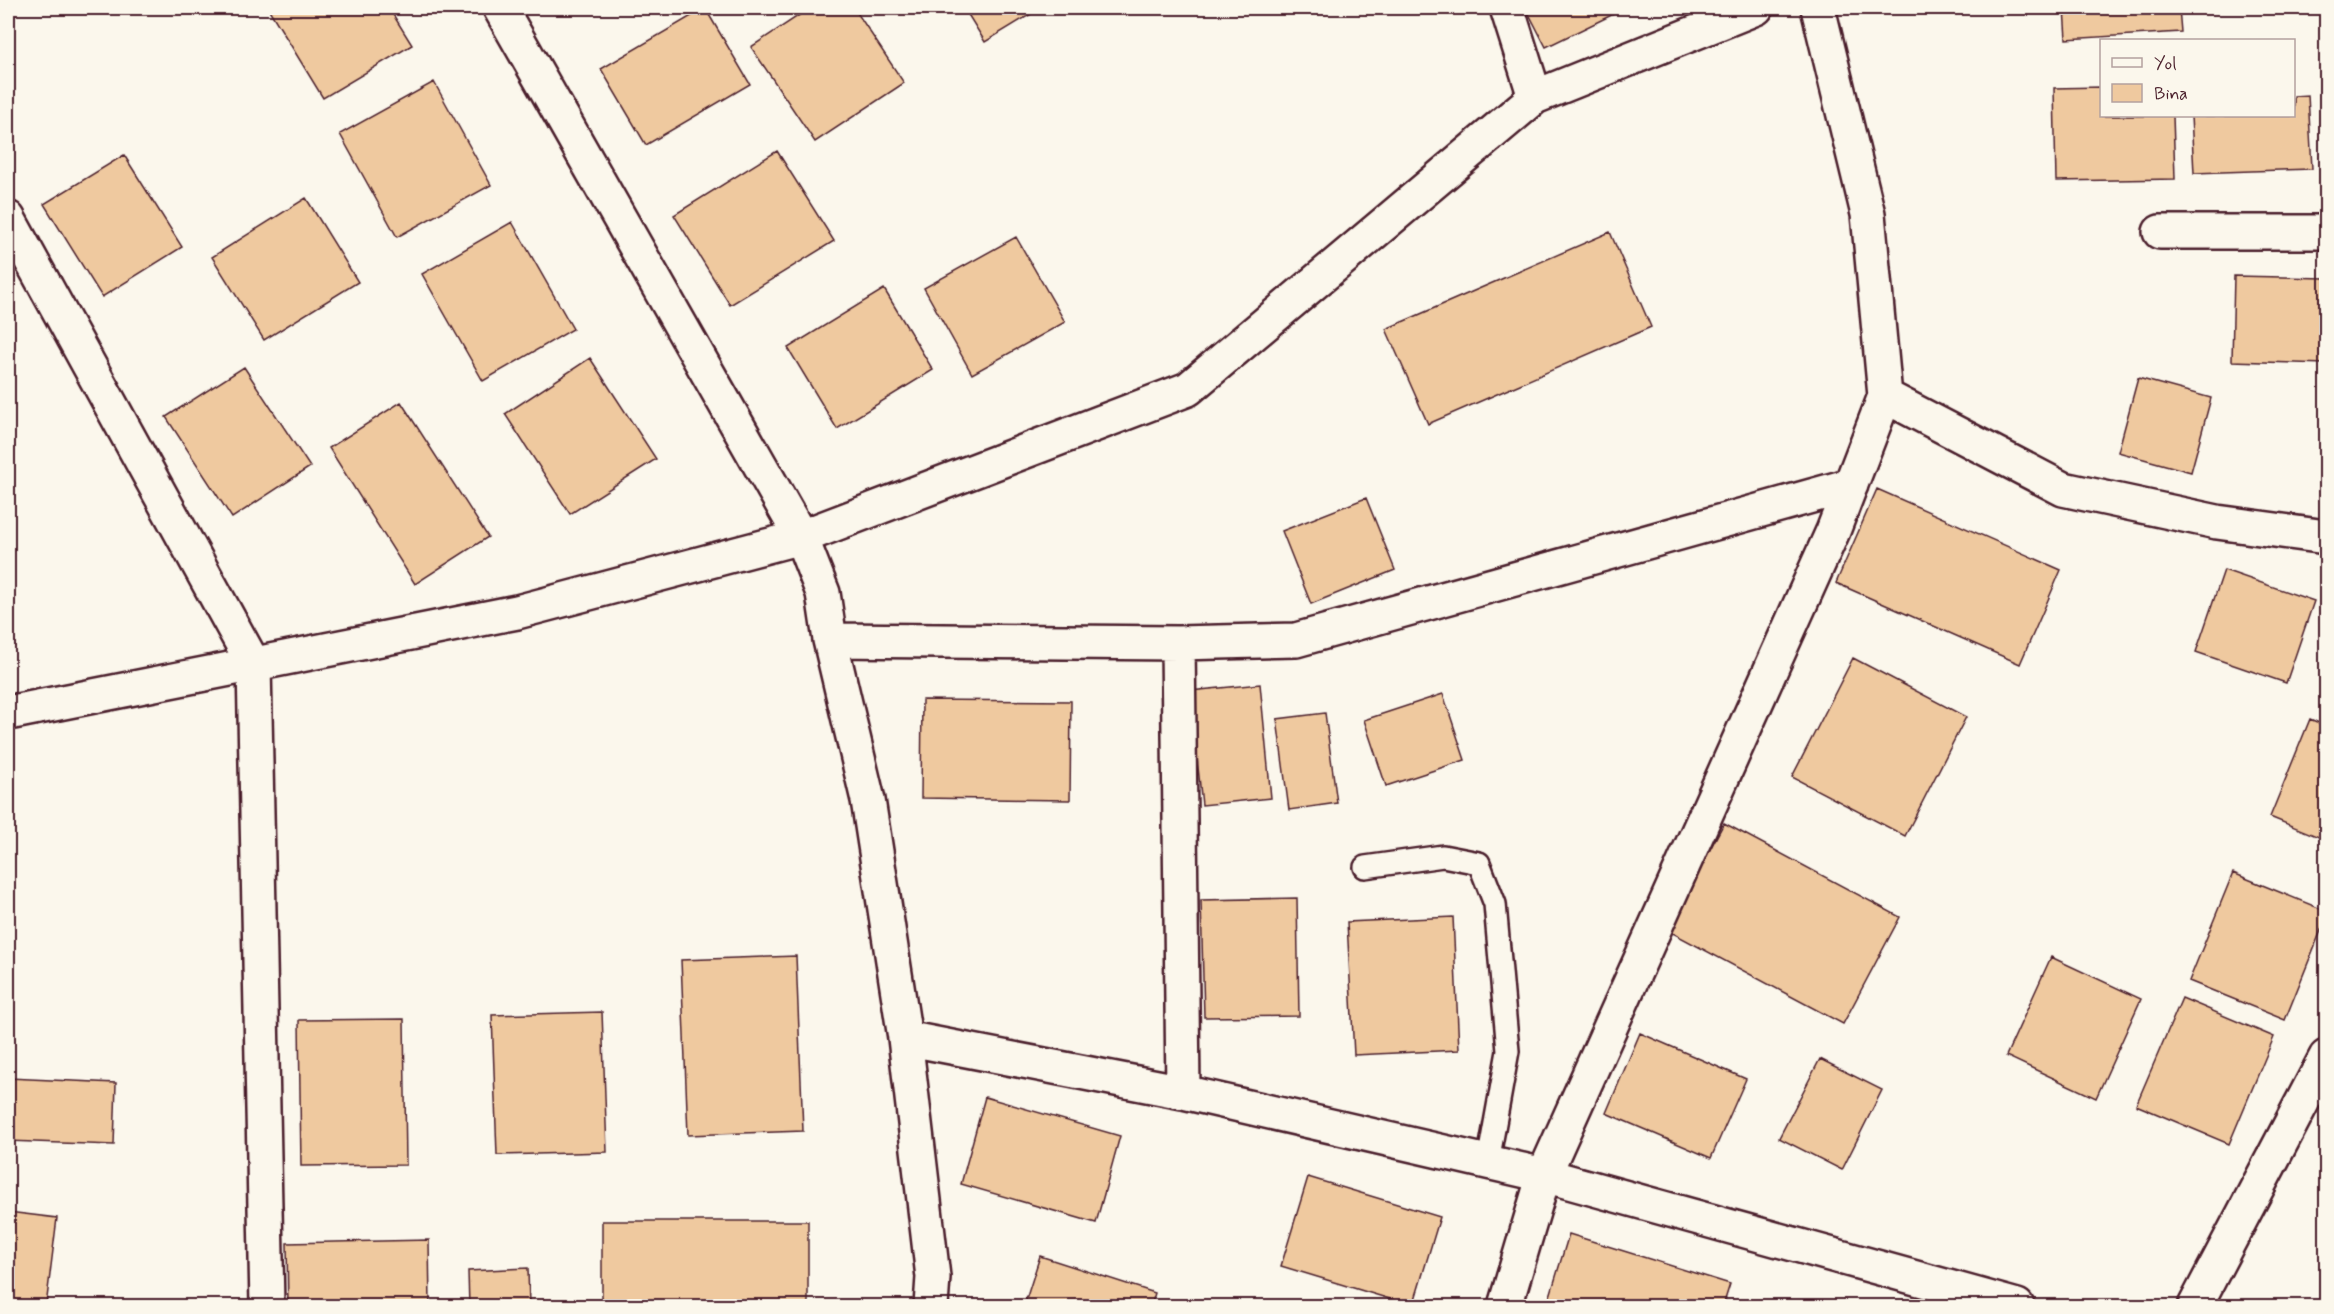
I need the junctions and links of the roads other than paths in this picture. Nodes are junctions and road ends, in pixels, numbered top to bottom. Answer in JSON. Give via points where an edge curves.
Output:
{"nodes":[{"id":1,"x":500,"y":8,"type":"edge"},
{"id":2,"x":1507,"y":8,"type":"edge"},
{"id":3,"x":1756,"y":8,"type":"edge"},
{"id":4,"x":1818,"y":8,"type":"edge"},
{"id":5,"x":1535,"y":97,"type":"junction"},
{"id":6,"x":8,"y":218,"type":"edge"},
{"id":7,"x":2160,"y":232,"type":"dead end"},
{"id":8,"x":2326,"y":232,"type":"edge"},
{"id":9,"x":1885,"y":396,"type":"junction"},
{"id":10,"x":1851,"y":485,"type":"junction"},
{"id":11,"x":801,"y":537,"type":"junction"},
{"id":12,"x":2326,"y":537,"type":"edge"},
{"id":13,"x":830,"y":640,"type":"junction"},
{"id":14,"x":1178,"y":643,"type":"junction"},
{"id":15,"x":254,"y":665,"type":"junction"},
{"id":16,"x":8,"y":713,"type":"edge"},
{"id":17,"x":1365,"y":867,"type":"dead end"},
{"id":18,"x":905,"y":1038,"type":"junction"},
{"id":19,"x":2326,"y":1057,"type":"edge"},
{"id":20,"x":1183,"y":1092,"type":"junction"},
{"id":21,"x":1488,"y":1162,"type":"junction"},
{"id":22,"x":1544,"y":1175,"type":"junction"},
{"id":23,"x":267,"y":1306,"type":"edge"},
{"id":24,"x":931,"y":1306,"type":"edge"},
{"id":25,"x":1505,"y":1306,"type":"edge"},
{"id":26,"x":2017,"y":1306,"type":"edge"},
{"id":27,"x":2195,"y":1306,"type":"edge"}],
"edges":[{"from":1,"to":11,"type":"street"},
{"from":2,"to":5,"type":"street"},
{"from":3,"to":5,"type":"street"},
{"from":4,"to":9,"type":"street","via":[[1868,214]]},
{"from":5,"to":11,"type":"street","via":[[1188,389]]},
{"from":6,"to":15,"type":"street"},
{"from":7,"to":8,"type":"street"},
{"from":9,"to":10,"type":"street"},
{"from":9,"to":12,"type":"street","via":[[2063,489],[2217,522]]},
{"from":10,"to":14,"type":"street","via":[[1296,640]]},
{"from":10,"to":22,"type":"street","via":[[1829,542]]},
{"from":11,"to":13,"type":"street","via":[[823,593]]},
{"from":11,"to":15,"type":"street","via":[[517,612]]},
{"from":13,"to":14,"type":"street"},
{"from":13,"to":18,"type":"street","via":[[868,800]]},
{"from":14,"to":20,"type":"street"},
{"from":15,"to":16,"type":"street"},
{"from":15,"to":23,"type":"street"},
{"from":17,"to":21,"type":"lane","via":[[1443,856],[1479,864],[1495,904],[1508,1051]]},
{"from":18,"to":20,"type":"street"},
{"from":18,"to":24,"type":"street","via":[[933,1277]]},
{"from":19,"to":27,"type":"street"},
{"from":20,"to":21,"type":"street"},
{"from":21,"to":22,"type":"street"},
{"from":22,"to":25,"type":"street"},
{"from":22,"to":26,"type":"street"}]}
